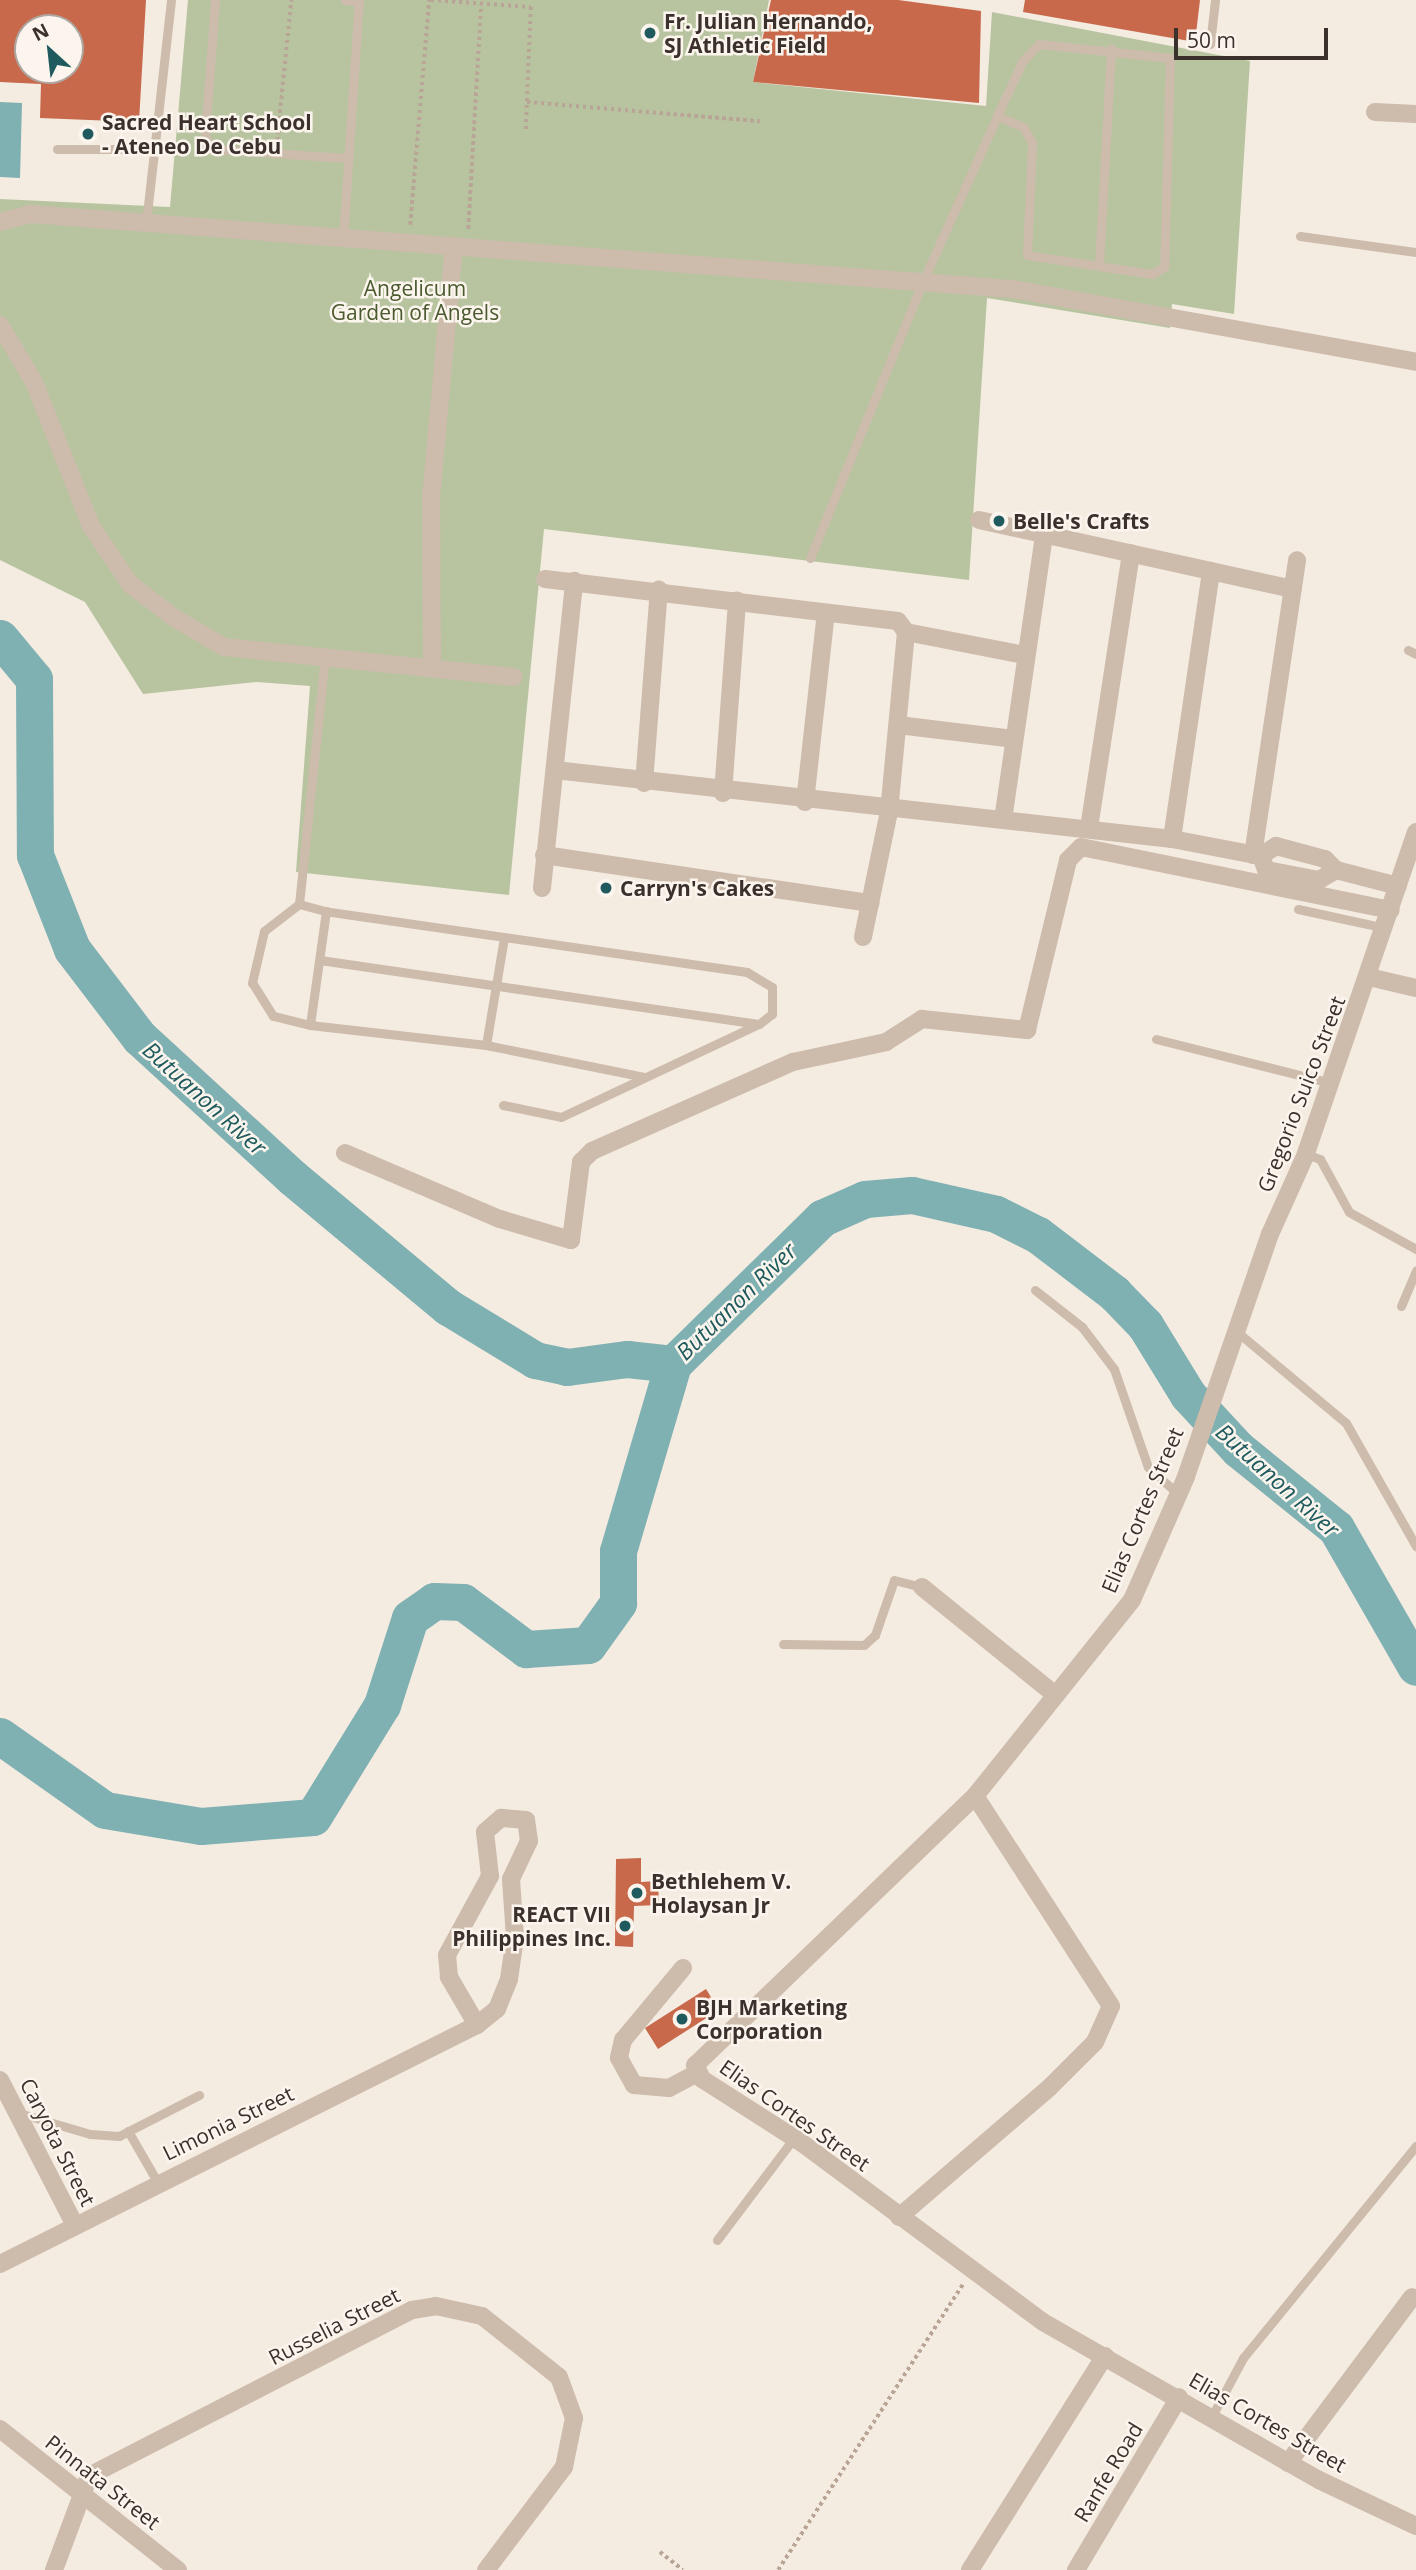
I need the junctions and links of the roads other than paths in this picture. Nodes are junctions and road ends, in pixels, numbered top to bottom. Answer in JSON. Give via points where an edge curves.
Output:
{"nodes":[{"id":1,"x":171,"y":0,"type":"edge"},
{"id":2,"x":215,"y":0,"type":"edge"},
{"id":3,"x":345,"y":0,"type":"edge"},
{"id":4,"x":359,"y":0,"type":"edge"},
{"id":5,"x":1216,"y":0,"type":"edge"},
{"id":6,"x":1210,"y":44,"type":"dead end"},
{"id":7,"x":1111,"y":48,"type":"junction"},
{"id":8,"x":1375,"y":112,"type":"dead end"},
{"id":9,"x":1416,"y":114,"type":"edge"},
{"id":10,"x":997,"y":116,"type":"junction"},
{"id":11,"x":57,"y":149,"type":"dead end"},
{"id":12,"x":155,"y":149,"type":"junction"},
{"id":13,"x":348,"y":158,"type":"junction"},
{"id":14,"x":0,"y":222,"type":"edge"},
{"id":15,"x":146,"y":223,"type":"junction"},
{"id":16,"x":1300,"y":236,"type":"dead end"},
{"id":17,"x":343,"y":239,"type":"junction"},
{"id":18,"x":460,"y":247,"type":"junction"},
{"id":19,"x":1416,"y":252,"type":"edge"},
{"id":20,"x":1098,"y":265,"type":"junction"},
{"id":21,"x":923,"y":281,"type":"junction"},
{"id":22,"x":0,"y":325,"type":"edge"},
{"id":23,"x":1416,"y":362,"type":"edge"},
{"id":24,"x":979,"y":520,"type":"dead end"},
{"id":25,"x":1044,"y":535,"type":"junction"},
{"id":26,"x":1131,"y":554,"type":"junction"},
{"id":27,"x":810,"y":558,"type":"dead end"},
{"id":28,"x":1297,"y":561,"type":"dead end"},
{"id":29,"x":1212,"y":571,"type":"junction"},
{"id":30,"x":545,"y":579,"type":"dead end"},
{"id":31,"x":574,"y":581,"type":"junction"},
{"id":32,"x":1292,"y":589,"type":"junction"},
{"id":33,"x":659,"y":590,"type":"junction"},
{"id":34,"x":737,"y":601,"type":"junction"},
{"id":35,"x":826,"y":613,"type":"junction"},
{"id":36,"x":906,"y":632,"type":"junction"},
{"id":37,"x":1024,"y":655,"type":"junction"},
{"id":38,"x":325,"y":657,"type":"junction"},
{"id":39,"x":432,"y":667,"type":"junction"},
{"id":40,"x":513,"y":677,"type":"dead end"},
{"id":41,"x":898,"y":726,"type":"junction"},
{"id":42,"x":1013,"y":739,"type":"junction"},
{"id":43,"x":555,"y":770,"type":"junction"},
{"id":44,"x":644,"y":783,"type":"junction"},
{"id":45,"x":723,"y":793,"type":"junction"},
{"id":46,"x":805,"y":802,"type":"junction"},
{"id":47,"x":889,"y":812,"type":"junction"},
{"id":48,"x":1003,"y":820,"type":"junction"},
{"id":49,"x":1089,"y":828,"type":"junction"},
{"id":50,"x":1416,"y":832,"type":"edge"},
{"id":51,"x":1172,"y":839,"type":"junction"},
{"id":52,"x":544,"y":855,"type":"junction"},
{"id":53,"x":1257,"y":855,"type":"junction"},
{"id":54,"x":1411,"y":863,"type":"edge"},
{"id":55,"x":1398,"y":886,"type":"junction"},
{"id":56,"x":542,"y":888,"type":"dead end"},
{"id":57,"x":870,"y":903,"type":"junction"},
{"id":58,"x":299,"y":904,"type":"junction"},
{"id":59,"x":1298,"y":909,"type":"dead end"},
{"id":60,"x":1391,"y":910,"type":"junction"},
{"id":61,"x":326,"y":911,"type":"junction"},
{"id":62,"x":1385,"y":928,"type":"junction"},
{"id":63,"x":504,"y":937,"type":"junction"},
{"id":64,"x":863,"y":937,"type":"dead end"},
{"id":65,"x":320,"y":960,"type":"junction"},
{"id":66,"x":1369,"y":977,"type":"junction"},
{"id":67,"x":495,"y":986,"type":"junction"},
{"id":68,"x":1416,"y":988,"type":"edge"},
{"id":69,"x":760,"y":1024,"type":"junction"},
{"id":70,"x":310,"y":1025,"type":"junction"},
{"id":71,"x":1156,"y":1039,"type":"dead end"},
{"id":72,"x":486,"y":1045,"type":"junction"},
{"id":73,"x":644,"y":1077,"type":"junction"},
{"id":74,"x":1331,"y":1083,"type":"junction"},
{"id":75,"x":503,"y":1105,"type":"dead end"},
{"id":76,"x":345,"y":1153,"type":"dead end"},
{"id":77,"x":1306,"y":1154,"type":"junction"},
{"id":78,"x":1416,"y":1249,"type":"edge"},
{"id":79,"x":1416,"y":1270,"type":"edge"},
{"id":80,"x":1035,"y":1290,"type":"dead end"},
{"id":81,"x":1401,"y":1307,"type":"dead end"},
{"id":82,"x":1235,"y":1330,"type":"junction"},
{"id":83,"x":1221,"y":1370,"type":"joint"},
{"id":84,"x":1178,"y":1494,"type":"junction"},
{"id":85,"x":1416,"y":1546,"type":"edge"},
{"id":86,"x":922,"y":1587,"type":"joint"},
{"id":87,"x":783,"y":1644,"type":"dead end"},
{"id":88,"x":1054,"y":1694,"type":"junction"},
{"id":89,"x":975,"y":1796,"type":"junction"},
{"id":90,"x":490,"y":1876,"type":"junction"},
{"id":91,"x":511,"y":1879,"type":"junction"},
{"id":92,"x":683,"y":1968,"type":"dead end"},
{"id":93,"x":477,"y":2025,"type":"junction"},
{"id":94,"x":697,"y":2073,"type":"junction"},
{"id":95,"x":0,"y":2080,"type":"edge"},
{"id":96,"x":199,"y":2095,"type":"dead end"},
{"id":97,"x":17,"y":2112,"type":"junction"},
{"id":98,"x":128,"y":2131,"type":"junction"},
{"id":99,"x":794,"y":2138,"type":"junction"},
{"id":100,"x":1416,"y":2146,"type":"edge"},
{"id":101,"x":158,"y":2183,"type":"junction"},
{"id":102,"x":898,"y":2217,"type":"junction"},
{"id":103,"x":75,"y":2225,"type":"junction"},
{"id":104,"x":716,"y":2240,"type":"dead end"},
{"id":105,"x":0,"y":2264,"type":"edge"},
{"id":106,"x":1412,"y":2297,"type":"dead end"},
{"id":107,"x":1105,"y":2356,"type":"junction"},
{"id":108,"x":1179,"y":2397,"type":"junction"},
{"id":109,"x":1212,"y":2416,"type":"junction"},
{"id":110,"x":0,"y":2429,"type":"edge"},
{"id":111,"x":1288,"y":2463,"type":"junction"},
{"id":112,"x":78,"y":2493,"type":"junction"},
{"id":113,"x":1416,"y":2526,"type":"edge"},
{"id":114,"x":54,"y":2570,"type":"edge"},
{"id":115,"x":178,"y":2570,"type":"edge"},
{"id":116,"x":486,"y":2570,"type":"edge"},
{"id":117,"x":970,"y":2570,"type":"edge"},
{"id":118,"x":1076,"y":2570,"type":"edge"}],
"edges":[{"from":1,"to":12,"type":"lane"},
{"from":2,"to":13,"type":"lane","via":[[206,142],[219,152]]},
{"from":3,"to":4,"type":"lane"},
{"from":4,"to":13,"type":"lane"},
{"from":5,"to":6,"type":"lane"},
{"from":7,"to":10,"type":"lane","via":[[1039,44],[1022,62]]},
{"from":7,"to":20,"type":"lane"},
{"from":7,"to":20,"type":"lane","via":[[1163,55],[1173,64],[1165,261],[1152,274]]},
{"from":8,"to":9,"type":"street"},
{"from":10,"to":20,"type":"lane","via":[[1023,127],[1032,143],[1027,255]]},
{"from":10,"to":21,"type":"lane"},
{"from":11,"to":12,"type":"lane"},
{"from":12,"to":15,"type":"lane"},
{"from":13,"to":17,"type":"lane"},
{"from":14,"to":15,"type":"street","via":[[30,214]]},
{"from":15,"to":17,"type":"street"},
{"from":16,"to":19,"type":"lane"},
{"from":17,"to":18,"type":"street"},
{"from":18,"to":21,"type":"street"},
{"from":18,"to":39,"type":"street","via":[[431,498]]},
{"from":21,"to":23,"type":"street","via":[[1012,289]]},
{"from":21,"to":27,"type":"lane"},
{"from":22,"to":38,"type":"street","via":[[34,382],[91,526],[130,584],[224,647]]},
{"from":24,"to":25,"type":"street"},
{"from":25,"to":26,"type":"street"},
{"from":25,"to":37,"type":"street"},
{"from":26,"to":29,"type":"street"},
{"from":26,"to":49,"type":"street"},
{"from":28,"to":32,"type":"street"},
{"from":29,"to":32,"type":"street"},
{"from":29,"to":51,"type":"street"},
{"from":30,"to":31,"type":"street"},
{"from":31,"to":33,"type":"street"},
{"from":31,"to":43,"type":"street"},
{"from":32,"to":53,"type":"street"},
{"from":33,"to":34,"type":"street"},
{"from":33,"to":44,"type":"street"},
{"from":34,"to":35,"type":"street"},
{"from":34,"to":45,"type":"street"},
{"from":35,"to":36,"type":"street","via":[[898,621]]},
{"from":35,"to":46,"type":"street"},
{"from":36,"to":37,"type":"street"},
{"from":36,"to":41,"type":"street"},
{"from":37,"to":42,"type":"street"},
{"from":38,"to":39,"type":"street"},
{"from":38,"to":58,"type":"lane"},
{"from":39,"to":40,"type":"street"},
{"from":41,"to":42,"type":"street"},
{"from":41,"to":47,"type":"street"},
{"from":42,"to":48,"type":"street"},
{"from":43,"to":44,"type":"street"},
{"from":43,"to":52,"type":"street"},
{"from":44,"to":45,"type":"street"},
{"from":45,"to":46,"type":"street"},
{"from":46,"to":47,"type":"street"},
{"from":47,"to":48,"type":"street"},
{"from":47,"to":57,"type":"street"},
{"from":48,"to":49,"type":"street"},
{"from":49,"to":51,"type":"street"},
{"from":50,"to":54,"type":"street","name":"Gregorio Suico Street"},
{"from":51,"to":53,"type":"street"},
{"from":52,"to":56,"type":"street"},
{"from":52,"to":57,"type":"street"},
{"from":53,"to":55,"type":"street","via":[[1266,870],[1311,878],[1336,870]]},
{"from":54,"to":55,"type":"street","name":"Gregorio Suico Street"},
{"from":55,"to":60,"type":"street","name":"Gregorio Suico Street"},
{"from":57,"to":64,"type":"street"},
{"from":58,"to":61,"type":"lane"},
{"from":58,"to":70,"type":"lane","via":[[264,931],[252,983],[273,1016]]},
{"from":59,"to":62,"type":"lane"},
{"from":60,"to":62,"type":"street","name":"Gregorio Suico Street"},
{"from":60,"to":76,"type":"street","via":[[1081,847],[1068,860],[1027,1030],[922,1019],[886,1042],[793,1062],[592,1151],[581,1162],[571,1240],[500,1219]]},
{"from":61,"to":63,"type":"lane"},
{"from":61,"to":65,"type":"lane"},
{"from":62,"to":66,"type":"street","name":"Gregorio Suico Street"},
{"from":63,"to":67,"type":"lane"},
{"from":63,"to":69,"type":"lane","via":[[747,972],[772,987],[772,1014]]},
{"from":65,"to":67,"type":"lane"},
{"from":65,"to":70,"type":"lane"},
{"from":66,"to":68,"type":"street"},
{"from":66,"to":74,"type":"street","name":"Gregorio Suico Street"},
{"from":67,"to":69,"type":"lane"},
{"from":67,"to":72,"type":"lane"},
{"from":69,"to":73,"type":"lane"},
{"from":70,"to":72,"type":"lane"},
{"from":71,"to":74,"type":"lane"},
{"from":72,"to":73,"type":"lane"},
{"from":73,"to":75,"type":"lane","via":[[561,1116]]},
{"from":74,"to":77,"type":"street","name":"Gregorio Suico Street"},
{"from":77,"to":78,"type":"lane","via":[[1320,1159],[1349,1212]]},
{"from":77,"to":82,"type":"street","name":"Gregorio Suico Street"},
{"from":79,"to":81,"type":"lane"},
{"from":80,"to":84,"type":"lane","via":[[1082,1326],[1114,1369],[1148,1467]]},
{"from":82,"to":83,"type":"street","name":"Gregorio Suico Street"},
{"from":82,"to":85,"type":"lane","via":[[1346,1423]]},
{"from":83,"to":84,"type":"street","name":"Elias Cortes Street"},
{"from":84,"to":88,"type":"street","name":"Elias Cortes Street","via":[[1132,1600]]},
{"from":86,"to":87,"type":"lane","via":[[894,1580],[875,1635],[864,1645]]},
{"from":86,"to":88,"type":"street"},
{"from":88,"to":89,"type":"street","name":"Elias Cortes Street"},
{"from":89,"to":94,"type":"street","name":"Elias Cortes Street","via":[[697,2059]]},
{"from":89,"to":102,"type":"street","via":[[1111,2006],[1095,2042],[1049,2088]]},
{"from":90,"to":91,"type":"street"},
{"from":90,"to":91,"type":"street","via":[[485,1832],[514,1816],[531,1828]]},
{"from":90,"to":93,"type":"street","via":[[447,1955],[449,1977]]},
{"from":91,"to":93,"type":"street","name":"Limonia Street","via":[[515,1938],[509,1979],[497,2009]]},
{"from":92,"to":94,"type":"street","via":[[623,2039],[619,2058],[634,2085],[669,2088]]},
{"from":93,"to":101,"type":"street","name":"Limonia Street"},
{"from":94,"to":99,"type":"street","name":"Elias Cortes Street"},
{"from":95,"to":97,"type":"street","name":"Caryota Street"},
{"from":96,"to":98,"type":"lane"},
{"from":97,"to":98,"type":"lane","via":[[106,2137]]},
{"from":97,"to":103,"type":"street","name":"Caryota Street"},
{"from":98,"to":101,"type":"lane"},
{"from":99,"to":102,"type":"street","name":"Elias Cortes Street"},
{"from":99,"to":104,"type":"lane"},
{"from":100,"to":109,"type":"lane","via":[[1243,2358]]},
{"from":101,"to":103,"type":"street","name":"Limonia Street"},
{"from":102,"to":107,"type":"street","name":"Elias Cortes Street","via":[[1043,2322]]},
{"from":103,"to":105,"type":"street","name":"Limonia Street"},
{"from":106,"to":111,"type":"street"},
{"from":107,"to":108,"type":"street","name":"Elias Cortes Street"},
{"from":107,"to":117,"type":"street"},
{"from":108,"to":109,"type":"street","name":"Elias Cortes Street"},
{"from":108,"to":118,"type":"street","name":"Ranfe Road"},
{"from":109,"to":111,"type":"street","name":"Elias Cortes Street"},
{"from":110,"to":112,"type":"street","name":"Pinnata Street"},
{"from":111,"to":113,"type":"street","name":"Elias Cortes Street"},
{"from":112,"to":114,"type":"street","name":"Russelia Street"},
{"from":112,"to":115,"type":"street","name":"Pinnata Street"},
{"from":112,"to":116,"type":"street","name":"Russelia Street","via":[[89,2476],[412,2310],[457,2307],[482,2316],[559,2376],[574,2418],[564,2467]]}]}
